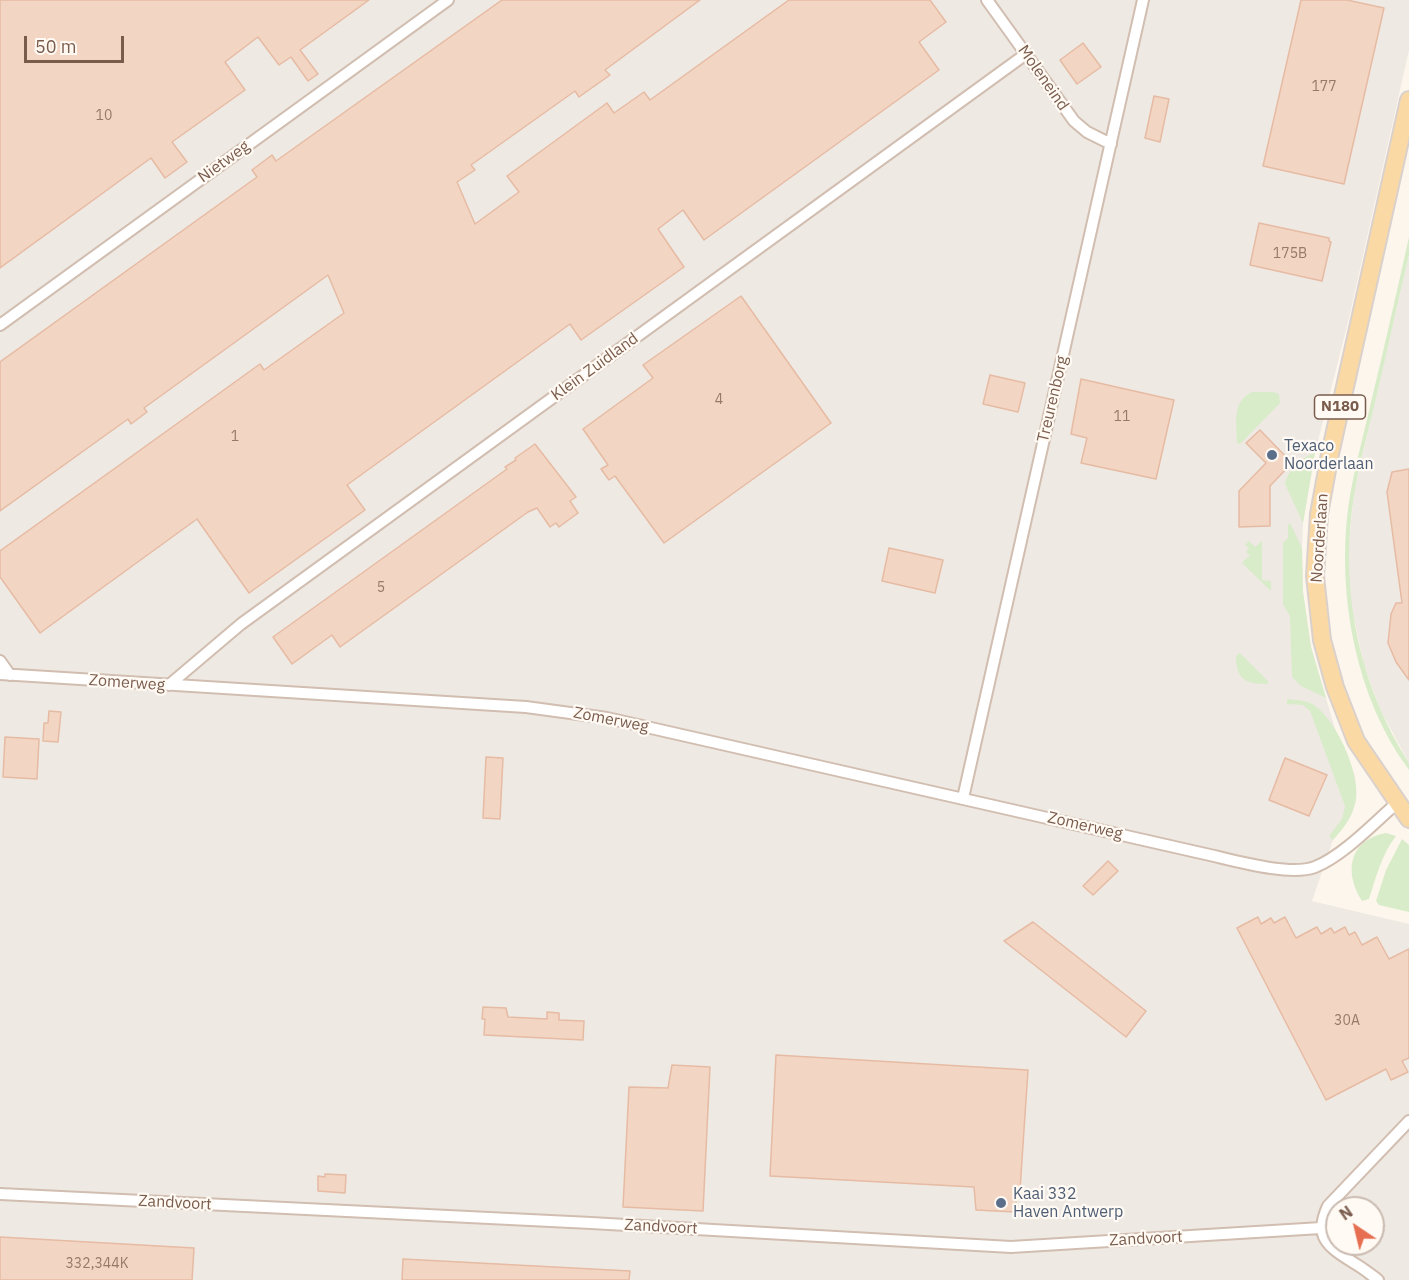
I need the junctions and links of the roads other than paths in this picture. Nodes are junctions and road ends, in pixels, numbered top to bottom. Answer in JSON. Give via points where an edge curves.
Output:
{"nodes":[{"id":1,"x":448,"y":0,"type":"edge"},
{"id":2,"x":987,"y":0,"type":"edge"},
{"id":3,"x":1143,"y":0,"type":"edge"},
{"id":4,"x":1026,"y":54,"type":"junction"},
{"id":5,"x":1409,"y":100,"type":"edge"},
{"id":6,"x":1111,"y":144,"type":"junction"},
{"id":7,"x":0,"y":325,"type":"edge"},
{"id":8,"x":0,"y":661,"type":"edge"},
{"id":9,"x":5,"y":675,"type":"edge"},
{"id":10,"x":170,"y":685,"type":"junction"},
{"id":11,"x":963,"y":798,"type":"junction"},
{"id":12,"x":1398,"y":802,"type":"junction"},
{"id":13,"x":1409,"y":819,"type":"edge"},
{"id":14,"x":1409,"y":1121,"type":"edge"},
{"id":15,"x":0,"y":1194,"type":"edge"},
{"id":16,"x":1321,"y":1228,"type":"junction"},
{"id":17,"x":1378,"y":1280,"type":"edge"}],
"edges":[{"from":1,"to":7,"type":"street","name":"Nietweg"},
{"from":2,"to":4,"type":"street","name":"Moleneind"},
{"from":3,"to":6,"type":"street","name":"Treurenborg"},
{"from":4,"to":6,"type":"street","name":"Moleneind","via":[[1074,121]]},
{"from":4,"to":10,"type":"street","name":"Klein Zuidland","via":[[241,624]]},
{"from":5,"to":12,"type":"main road","name":"Noorderlaan","number":"N180","via":[[1330,454],[1319,514],[1315,576],[1322,640],[1335,687],[1356,741]]},
{"from":6,"to":11,"type":"street","name":"Treurenborg"},
{"from":8,"to":9,"type":"street"},
{"from":9,"to":10,"type":"street","name":"Zomerweg"},
{"from":10,"to":11,"type":"street","name":"Zomerweg","via":[[572,712]]},
{"from":11,"to":12,"type":"street","name":"Zomerweg","via":[[1210,855],[1295,870],[1313,868],[1334,858]]},
{"from":12,"to":13,"type":"main road","name":"Noorderlaan","number":"N180"},
{"from":14,"to":16,"type":"street","via":[[1328,1206]]},
{"from":15,"to":16,"type":"street","name":"Zandvoort","via":[[1011,1247]]},
{"from":16,"to":17,"type":"street","via":[[1325,1242]]}]}
